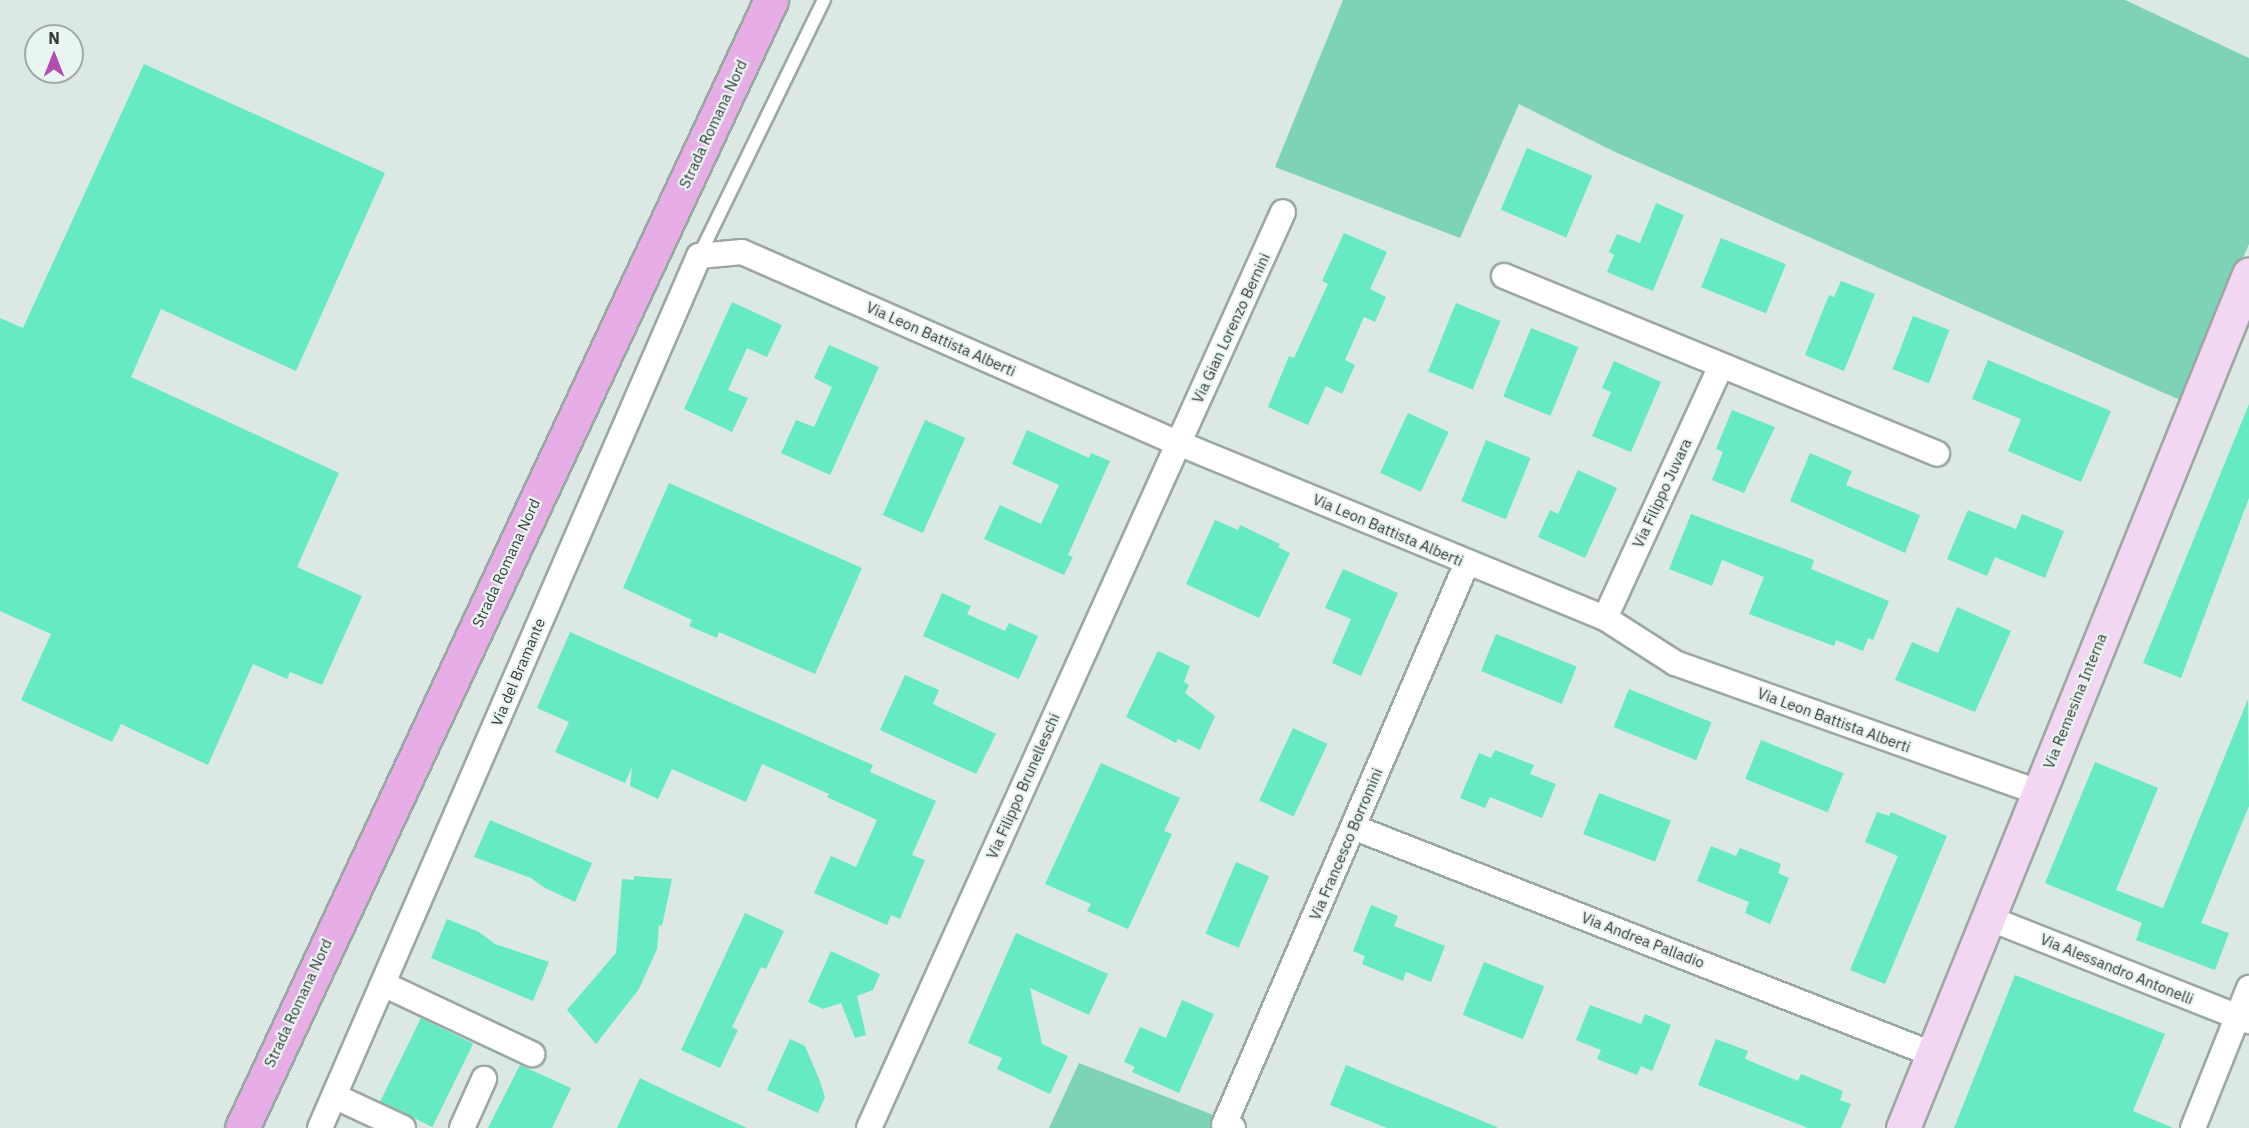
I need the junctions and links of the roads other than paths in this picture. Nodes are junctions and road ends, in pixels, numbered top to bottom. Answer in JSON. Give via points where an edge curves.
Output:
{"nodes":[{"id":1,"x":771,"y":0,"type":"edge"},
{"id":2,"x":824,"y":0,"type":"edge"},
{"id":3,"x":1283,"y":212,"type":"dead end"},
{"id":4,"x":699,"y":256,"type":"junction"},
{"id":5,"x":2249,"y":274,"type":"edge"},
{"id":6,"x":1504,"y":276,"type":"dead end"},
{"id":7,"x":2239,"y":329,"type":"edge"},
{"id":8,"x":1720,"y":368,"type":"junction"},
{"id":9,"x":1178,"y":443,"type":"junction"},
{"id":10,"x":1937,"y":454,"type":"dead end"},
{"id":11,"x":1467,"y":563,"type":"junction"},
{"id":12,"x":1605,"y":618,"type":"junction"},
{"id":13,"x":2038,"y":792,"type":"junction"},
{"id":14,"x":1353,"y":827,"type":"junction"},
{"id":15,"x":1986,"y":917,"type":"junction"},
{"id":16,"x":383,"y":984,"type":"junction"},
{"id":17,"x":2249,"y":988,"type":"edge"},
{"id":18,"x":2243,"y":1019,"type":"edge"},
{"id":19,"x":532,"y":1053,"type":"dead end"},
{"id":20,"x":1932,"y":1053,"type":"junction"},
{"id":21,"x":484,"y":1079,"type":"dead end"},
{"id":22,"x":334,"y":1096,"type":"junction"},
{"id":23,"x":1229,"y":1126,"type":"edge"},
{"id":24,"x":242,"y":1128,"type":"edge"},
{"id":25,"x":320,"y":1128,"type":"edge"},
{"id":26,"x":403,"y":1128,"type":"edge"},
{"id":27,"x":462,"y":1128,"type":"edge"},
{"id":28,"x":869,"y":1128,"type":"edge"},
{"id":29,"x":1903,"y":1128,"type":"edge"},
{"id":30,"x":2193,"y":1128,"type":"edge"}],
"edges":[{"from":1,"to":24,"type":"main road","name":"Strada Romana Nord"},
{"from":2,"to":4,"type":"lane"},
{"from":3,"to":9,"type":"street","name":"Via Gian Lorenzo Bernini"},
{"from":4,"to":9,"type":"street","name":"Via Leon Battista Alberti","via":[[742,252]]},
{"from":4,"to":16,"type":"street","name":"Via del Bramante"},
{"from":5,"to":7,"type":"street","name":"Via Remesina Interna"},
{"from":6,"to":8,"type":"street"},
{"from":7,"to":13,"type":"street","name":"Via Remesina Interna"},
{"from":8,"to":10,"type":"street"},
{"from":8,"to":12,"type":"street","name":"Via Filippo Juvara"},
{"from":9,"to":11,"type":"street","name":"Via Leon Battista Alberti"},
{"from":9,"to":28,"type":"street","name":"Via Filippo Brunelleschi"},
{"from":11,"to":12,"type":"street","name":"Via Leon Battista Alberti"},
{"from":11,"to":14,"type":"street","name":"Via Francesco Borromini"},
{"from":12,"to":13,"type":"street","name":"Via Leon Battista Alberti","via":[[1675,663]]},
{"from":13,"to":15,"type":"street","name":"Via Remesina Interna"},
{"from":14,"to":20,"type":"street","name":"Via Andrea Palladio"},
{"from":14,"to":23,"type":"street","name":"Via Francesco Borromini"},
{"from":15,"to":18,"type":"street","name":"Via Alessandro Antonelli"},
{"from":15,"to":20,"type":"street","name":"Via Remesina Interna"},
{"from":16,"to":19,"type":"street"},
{"from":16,"to":22,"type":"street","name":"Via del Bramante"},
{"from":17,"to":18,"type":"street"},
{"from":18,"to":30,"type":"street"},
{"from":20,"to":29,"type":"street","name":"Via Remesina Interna"},
{"from":21,"to":27,"type":"street"},
{"from":22,"to":25,"type":"street","name":"Via del Bramante"},
{"from":22,"to":26,"type":"street"}]}
